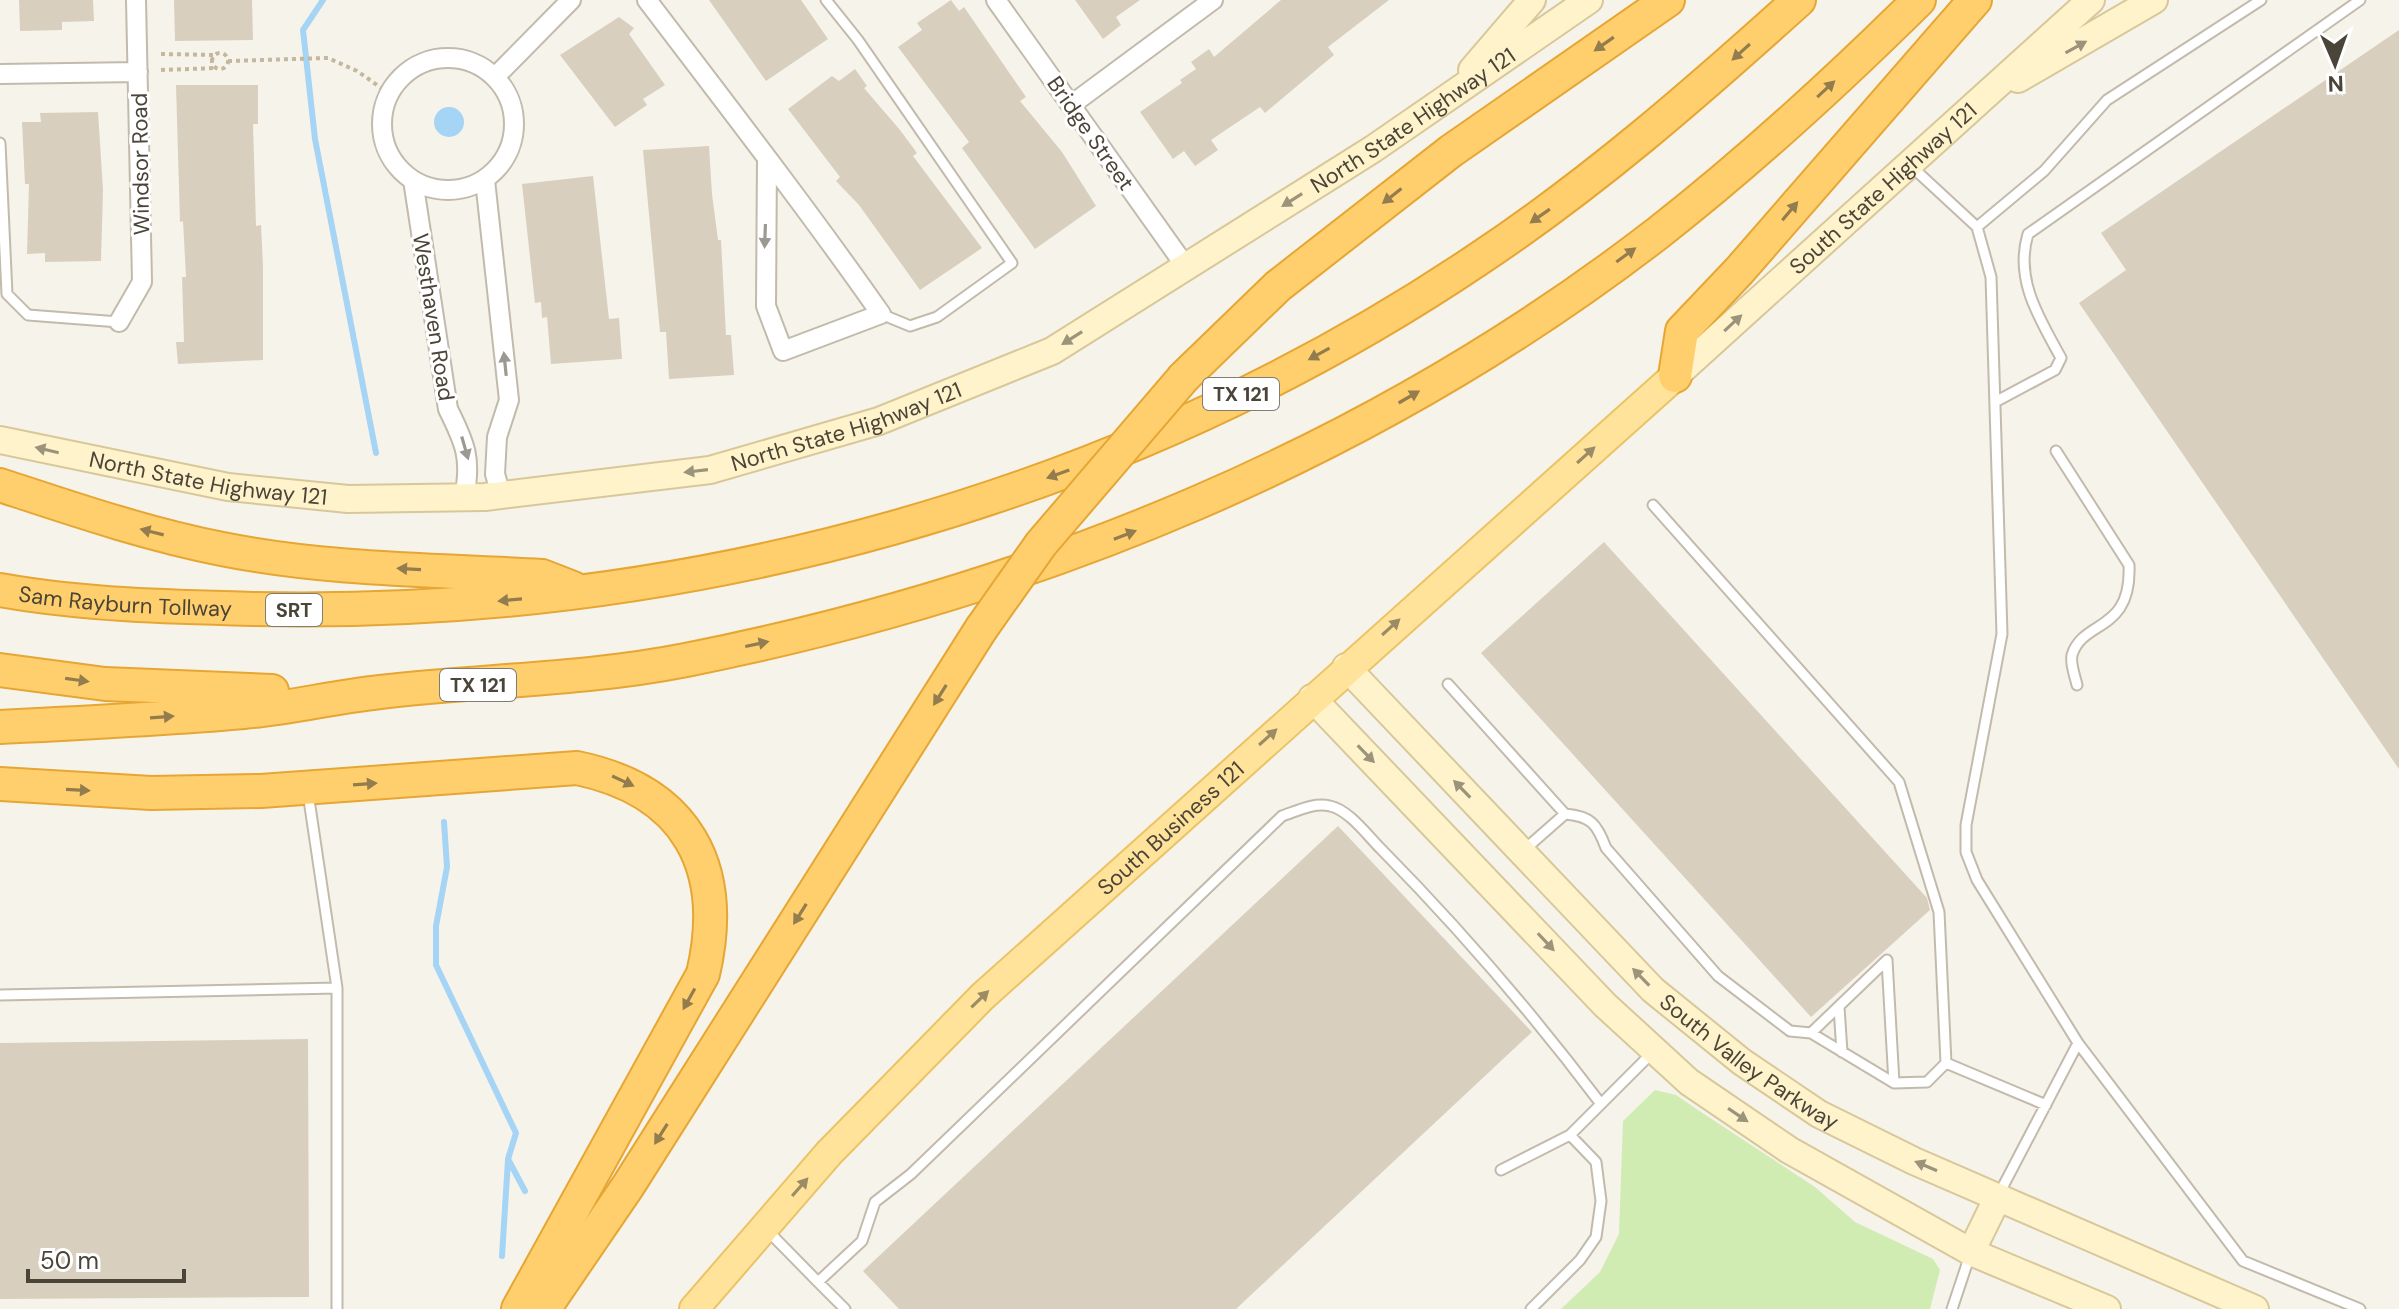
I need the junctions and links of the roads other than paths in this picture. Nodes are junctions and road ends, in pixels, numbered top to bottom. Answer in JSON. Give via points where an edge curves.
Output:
{"nodes":[{"id":1,"x":136,"y":0,"type":"edge"},
{"id":2,"x":571,"y":0,"type":"edge"},
{"id":3,"x":647,"y":0,"type":"edge"},
{"id":4,"x":826,"y":0,"type":"edge"},
{"id":5,"x":996,"y":0,"type":"edge"},
{"id":6,"x":1213,"y":0,"type":"edge"},
{"id":7,"x":1532,"y":0,"type":"edge"},
{"id":8,"x":1589,"y":0,"type":"edge"},
{"id":9,"x":1668,"y":0,"type":"edge"},
{"id":10,"x":1799,"y":0,"type":"edge"},
{"id":11,"x":1919,"y":0,"type":"edge"},
{"id":12,"x":1975,"y":0,"type":"edge"},
{"id":13,"x":2091,"y":0,"type":"edge"},
{"id":14,"x":2154,"y":0,"type":"edge"},
{"id":15,"x":2261,"y":0,"type":"edge"},
{"id":16,"x":2360,"y":0,"type":"edge"},
{"id":17,"x":138,"y":72,"type":"junction"},
{"id":18,"x":0,"y":74,"type":"edge"},
{"id":19,"x":495,"y":77,"type":"junction"},
{"id":20,"x":1449,"y":97,"type":"junction"},
{"id":21,"x":1984,"y":98,"type":"junction"},
{"id":22,"x":1071,"y":105,"type":"junction"},
{"id":23,"x":0,"y":143,"type":"edge"},
{"id":24,"x":767,"y":158,"type":"junction"},
{"id":25,"x":1908,"y":164,"type":"junction"},
{"id":26,"x":413,"y":180,"type":"junction"},
{"id":27,"x":485,"y":180,"type":"junction"},
{"id":28,"x":1977,"y":227,"type":"junction"},
{"id":29,"x":1186,"y":267,"type":"junction"},
{"id":30,"x":881,"y":314,"type":"junction"},
{"id":31,"x":119,"y":322,"type":"joint"},
{"id":32,"x":1675,"y":376,"type":"junction"},
{"id":33,"x":1995,"y":402,"type":"junction"},
{"id":34,"x":0,"y":440,"type":"edge"},
{"id":35,"x":2056,"y":451,"type":"dead end"},
{"id":36,"x":0,"y":485,"type":"edge"},
{"id":37,"x":501,"y":495,"type":"junction"},
{"id":38,"x":464,"y":497,"type":"junction"},
{"id":39,"x":1653,"y":505,"type":"dead end"},
{"id":40,"x":0,"y":590,"type":"edge"},
{"id":41,"x":587,"y":593,"type":"junction"},
{"id":42,"x":1346,"y":667,"type":"junction"},
{"id":43,"x":0,"y":670,"type":"edge"},
{"id":44,"x":1448,"y":684,"type":"dead end"},
{"id":45,"x":2077,"y":685,"type":"dead end"},
{"id":46,"x":384,"y":691,"type":"junction"},
{"id":47,"x":1312,"y":698,"type":"junction"},
{"id":48,"x":0,"y":727,"type":"edge"},
{"id":49,"x":0,"y":784,"type":"edge"},
{"id":50,"x":307,"y":788,"type":"junction"},
{"id":51,"x":1565,"y":814,"type":"junction"},
{"id":52,"x":1522,"y":852,"type":"junction"},
{"id":53,"x":337,"y":988,"type":"junction"},
{"id":54,"x":0,"y":995,"type":"edge"},
{"id":55,"x":1839,"y":1007,"type":"junction"},
{"id":56,"x":1811,"y":1033,"type":"junction"},
{"id":57,"x":2078,"y":1043,"type":"junction"},
{"id":58,"x":1655,"y":1050,"type":"junction"},
{"id":59,"x":1842,"y":1052,"type":"junction"},
{"id":60,"x":1946,"y":1063,"type":"junction"},
{"id":61,"x":1894,"y":1083,"type":"junction"},
{"id":62,"x":1601,"y":1104,"type":"junction"},
{"id":63,"x":2046,"y":1105,"type":"junction"},
{"id":64,"x":1570,"y":1135,"type":"junction"},
{"id":65,"x":1501,"y":1170,"type":"dead end"},
{"id":66,"x":1998,"y":1197,"type":"junction"},
{"id":67,"x":765,"y":1227,"type":"junction"},
{"id":68,"x":1971,"y":1252,"type":"junction"},
{"id":69,"x":818,"y":1282,"type":"junction"},
{"id":70,"x":337,"y":1309,"type":"edge"},
{"id":71,"x":518,"y":1309,"type":"edge"},
{"id":72,"x":544,"y":1309,"type":"edge"},
{"id":73,"x":694,"y":1309,"type":"edge"},
{"id":74,"x":845,"y":1309,"type":"edge"},
{"id":75,"x":1531,"y":1309,"type":"edge"},
{"id":76,"x":1952,"y":1309,"type":"edge"},
{"id":77,"x":2107,"y":1309,"type":"edge"},
{"id":78,"x":2255,"y":1309,"type":"edge"},
{"id":79,"x":2360,"y":1309,"type":"edge"}],
"edges":[{"from":1,"to":17,"type":"street","name":"Windsor Road"},
{"from":2,"to":19,"type":"street"},
{"from":3,"to":24,"type":"street"},
{"from":4,"to":30,"type":"lane","via":[[1012,263],[937,317],[910,326]]},
{"from":5,"to":22,"type":"street","name":"Bridge Street"},
{"from":6,"to":22,"type":"street"},
{"from":7,"to":20,"type":"main road"},
{"from":8,"to":20,"type":"main road","name":"North State Highway 121"},
{"from":9,"to":72,"type":"highway","one_way":true,"bridge":true,"via":[[1364,218],[1278,286],[1184,377],[1041,544],[981,629],[628,1186]]},
{"from":10,"to":41,"type":"highway","number":"TX 121","one_way":true,"via":[[1689,100],[1571,194],[1474,262],[1365,328],[1214,408],[1062,473],[964,507],[745,564]]},
{"from":46,"to":11,"type":"highway","number":"TX 121","one_way":true,"via":[[570,677],[681,661],[812,632],[1052,563],[1267,474],[1468,363],[1655,235],[1742,165]]},
{"from":32,"to":12,"type":"highway","one_way":true,"via":[[1682,331]]},
{"from":13,"to":21,"type":"main road","name":"South State Highway 121"},
{"from":21,"to":14,"type":"main road","one_way":true},
{"from":15,"to":28,"type":"lane","via":[[2107,100],[2044,171]]},
{"from":16,"to":33,"type":"lane","via":[[2028,234],[2022,253],[2025,287],[2061,358],[2055,370]]},
{"from":17,"to":18,"type":"street"},
{"from":17,"to":31,"type":"street","name":"Windsor Road","via":[[142,282]]},
{"from":19,"to":26,"type":"street","name":"Westhaven Road","via":[[472,62],[445,58],[418,65],[396,83],[384,107],[383,135],[393,161]]},
{"from":19,"to":27,"type":"street","via":[[511,101],[515,131],[505,159]]},
{"from":20,"to":29,"type":"main road","name":"North State Highway 121","one_way":true},
{"from":21,"to":25,"type":"main road","name":"South State Highway 121"},
{"from":22,"to":29,"type":"street","name":"Bridge Street"},
{"from":23,"to":31,"type":"lane","via":[[7,294],[28,315]]},
{"from":24,"to":30,"type":"street"},
{"from":24,"to":30,"type":"street","one_way":true,"via":[[766,306],[783,351]]},
{"from":25,"to":28,"type":"lane"},
{"from":32,"to":25,"type":"main road","name":"South State Highway 121","one_way":true},
{"from":26,"to":27,"type":"street","via":[[436,189],[461,189]]},
{"from":26,"to":38,"type":"street","name":"Westhaven Road","one_way":true,"via":[[448,409],[464,440],[470,469]]},
{"from":37,"to":27,"type":"street","one_way":true,"via":[[495,474],[497,437],[509,400]]},
{"from":28,"to":33,"type":"lane","via":[[1991,277]]},
{"from":29,"to":37,"type":"main road","name":"North State Highway 121","one_way":true,"via":[[1052,351],[879,421],[710,470]]},
{"from":42,"to":32,"type":"main road","name":"South Business 121","one_way":true},
{"from":33,"to":57,"type":"lane","via":[[2002,634],[1966,825],[1966,852],[1977,880]]},
{"from":38,"to":34,"type":"main road","name":"North State Highway 121","one_way":true,"via":[[348,499],[228,487]]},
{"from":35,"to":45,"type":"lane","via":[[2129,565],[2130,585],[2117,614],[2072,656]]},
{"from":41,"to":36,"type":"highway","one_way":true,"via":[[542,576],[322,564],[221,549]]},
{"from":37,"to":38,"type":"main road","name":"North State Highway 121"},
{"from":39,"to":60,"type":"lane","via":[[1899,782],[1939,912]]},
{"from":41,"to":40,"type":"highway","name":"Sam Rayburn Tollway","number":"SRT","one_way":true,"via":[[425,608],[314,610],[164,607]]},
{"from":42,"to":47,"type":"main road","name":"South Business 121"},
{"from":52,"to":42,"type":"main road","name":"South Valley Parkway","one_way":true},
{"from":43,"to":46,"type":"highway","one_way":true,"via":[[105,684]]},
{"from":44,"to":51,"type":"lane"},
{"from":48,"to":46,"type":"highway","one_way":true,"via":[[247,712]]},
{"from":47,"to":58,"type":"main road","name":"South Valley Parkway","one_way":true,"via":[[1605,1005]]},
{"from":67,"to":47,"type":"main road","name":"South Business 121","one_way":true,"via":[[983,996]]},
{"from":49,"to":50,"type":"highway","one_way":true,"via":[[151,793]]},
{"from":50,"to":53,"type":"lane"},
{"from":50,"to":71,"type":"highway","one_way":true,"via":[[577,768],[616,776],[653,796],[679,822],[699,855],[711,896],[712,936],[703,974]]},
{"from":51,"to":52,"type":"lane"},
{"from":51,"to":56,"type":"lane","via":[[1587,816],[1599,828],[1606,848],[1718,976],[1790,1031]]},
{"from":66,"to":52,"type":"main road","name":"South Valley Parkway","one_way":true,"via":[[1819,1114],[1742,1062],[1653,990]]},
{"from":53,"to":54,"type":"lane"},
{"from":53,"to":70,"type":"lane"},
{"from":55,"to":56,"type":"lane"},
{"from":55,"to":59,"type":"lane"},
{"from":55,"to":61,"type":"lane","via":[[1887,960]]},
{"from":56,"to":59,"type":"lane"},
{"from":57,"to":63,"type":"lane"},
{"from":57,"to":79,"type":"lane","via":[[2243,1261]]},
{"from":58,"to":62,"type":"lane"},
{"from":58,"to":68,"type":"main road","name":"South Valley Parkway","one_way":true,"via":[[1689,1082],[1789,1150]]},
{"from":59,"to":61,"type":"lane"},
{"from":60,"to":61,"type":"lane","via":[[1927,1082]]},
{"from":60,"to":63,"type":"lane"},
{"from":62,"to":64,"type":"lane"},
{"from":62,"to":69,"type":"lane","via":[[1537,1019],[1409,877],[1348,817],[1330,806],[1310,806],[1282,816],[923,1163],[875,1202],[862,1241]]},
{"from":63,"to":66,"type":"lane"},
{"from":64,"to":65,"type":"lane"},
{"from":64,"to":75,"type":"lane","via":[[1596,1162],[1601,1201],[1596,1237]]},
{"from":66,"to":68,"type":"main road"},
{"from":66,"to":78,"type":"main road","name":"South Valley Parkway"},
{"from":67,"to":69,"type":"lane"},
{"from":67,"to":73,"type":"main road","name":"South Business 121"},
{"from":68,"to":76,"type":"lane"},
{"from":68,"to":77,"type":"main road","name":"South Valley Parkway"},
{"from":69,"to":74,"type":"lane"}]}
